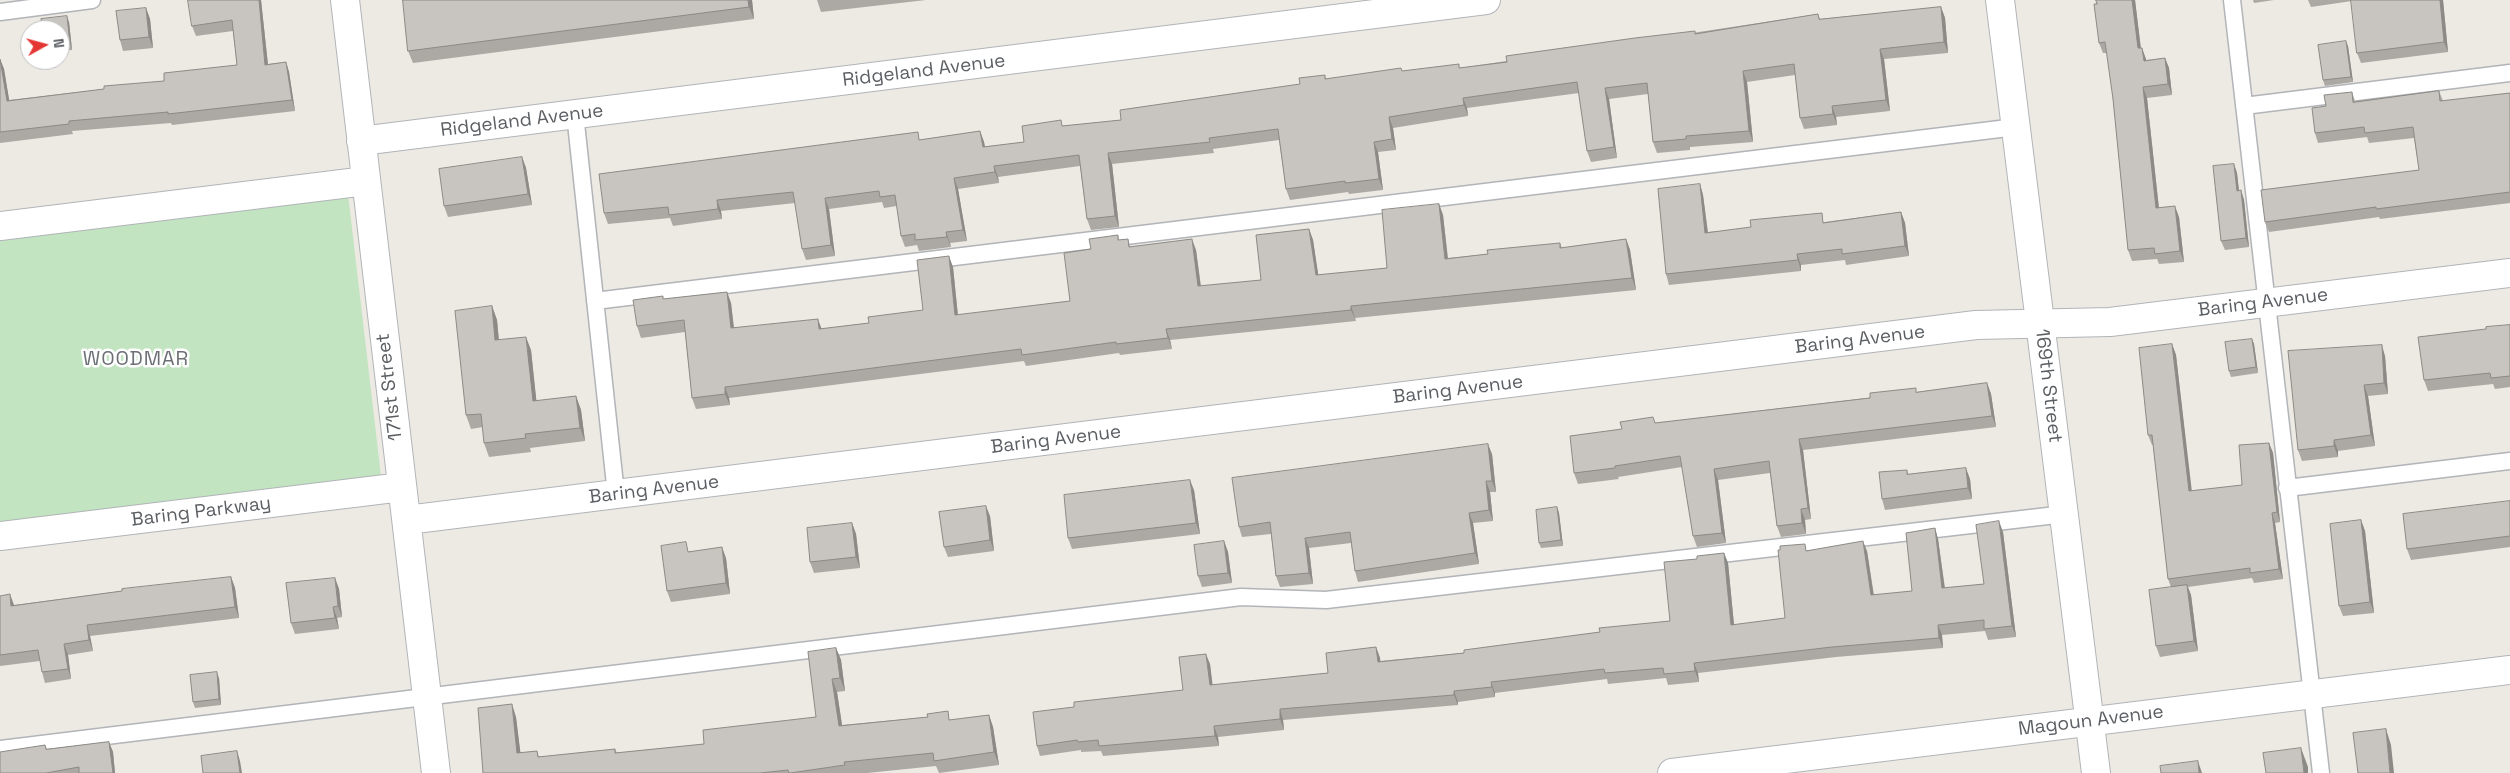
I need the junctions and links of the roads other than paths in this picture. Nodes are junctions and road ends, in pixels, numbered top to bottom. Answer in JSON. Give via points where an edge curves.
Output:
{"nodes":[{"id":1,"x":92,"y":0,"type":"edge"},
{"id":2,"x":344,"y":0,"type":"edge"},
{"id":3,"x":1486,"y":0,"type":"edge"},
{"id":4,"x":2000,"y":0,"type":"edge"},
{"id":5,"x":2232,"y":0,"type":"edge"},
{"id":6,"x":0,"y":12,"type":"edge"},
{"id":7,"x":2510,"y":73,"type":"edge"},
{"id":8,"x":2244,"y":106,"type":"junction"},
{"id":9,"x":575,"y":114,"type":"junction"},
{"id":10,"x":2016,"y":126,"type":"junction"},
{"id":11,"x":361,"y":141,"type":"junction"},
{"id":12,"x":366,"y":181,"type":"junction"},
{"id":13,"x":0,"y":226,"type":"edge"},
{"id":14,"x":2510,"y":273,"type":"edge"},
{"id":15,"x":595,"y":301,"type":"junction"},
{"id":16,"x":2266,"y":302,"type":"junction"},
{"id":17,"x":2040,"y":324,"type":"junction"},
{"id":18,"x":2510,"y":461,"type":"edge"},
{"id":19,"x":402,"y":487,"type":"junction"},
{"id":20,"x":2288,"y":488,"type":"junction"},
{"id":21,"x":616,"y":494,"type":"junction"},
{"id":22,"x":2065,"y":514,"type":"junction"},
{"id":23,"x":407,"y":520,"type":"junction"},
{"id":24,"x":0,"y":536,"type":"edge"},
{"id":25,"x":2510,"y":670,"type":"edge"},
{"id":26,"x":2312,"y":694,"type":"junction"},
{"id":27,"x":428,"y":697,"type":"junction"},
{"id":28,"x":2090,"y":721,"type":"junction"},
{"id":29,"x":0,"y":749,"type":"edge"},
{"id":30,"x":436,"y":773,"type":"edge"},
{"id":31,"x":1672,"y":773,"type":"edge"},
{"id":32,"x":2096,"y":773,"type":"edge"},
{"id":33,"x":2321,"y":773,"type":"edge"}],
"edges":[{"from":1,"to":6,"type":"lane"},
{"from":2,"to":11,"type":"street","name":"171st Street"},
{"from":3,"to":9,"type":"street","name":"Ridgeland Avenue"},
{"from":4,"to":10,"type":"street","name":"169th Street"},
{"from":5,"to":8,"type":"lane"},
{"from":7,"to":8,"type":"lane"},
{"from":8,"to":16,"type":"lane"},
{"from":9,"to":11,"type":"street","name":"Ridgeland Avenue"},
{"from":9,"to":15,"type":"lane"},
{"from":10,"to":15,"type":"lane"},
{"from":10,"to":17,"type":"street","name":"169th Street"},
{"from":11,"to":12,"type":"street","name":"171st Street"},
{"from":12,"to":13,"type":"street"},
{"from":12,"to":19,"type":"street","name":"171st Street"},
{"from":14,"to":16,"type":"street","name":"Baring Avenue"},
{"from":15,"to":21,"type":"lane"},
{"from":16,"to":17,"type":"street","name":"Baring Avenue","via":[[2110,322]]},
{"from":16,"to":20,"type":"lane"},
{"from":17,"to":21,"type":"street","name":"Baring Avenue","via":[[1976,325]]},
{"from":17,"to":22,"type":"street","name":"169th Street"},
{"from":18,"to":20,"type":"lane"},
{"from":19,"to":23,"type":"street","name":"171st Street"},
{"from":19,"to":24,"type":"street","name":"Baring Parkway"},
{"from":20,"to":26,"type":"lane"},
{"from":21,"to":23,"type":"street","name":"Baring Avenue"},
{"from":22,"to":27,"type":"lane","via":[[1326,600],[1241,597]]},
{"from":22,"to":28,"type":"street","name":"169th Street"},
{"from":23,"to":27,"type":"street","name":"171st Street"},
{"from":25,"to":26,"type":"street","name":"Magoun Avenue"},
{"from":26,"to":28,"type":"street","name":"Magoun Avenue"},
{"from":26,"to":33,"type":"lane"},
{"from":27,"to":29,"type":"lane"},
{"from":27,"to":30,"type":"street","name":"171st Street"},
{"from":28,"to":31,"type":"street","name":"Magoun Avenue"},
{"from":28,"to":32,"type":"street","name":"169th Street"}]}
